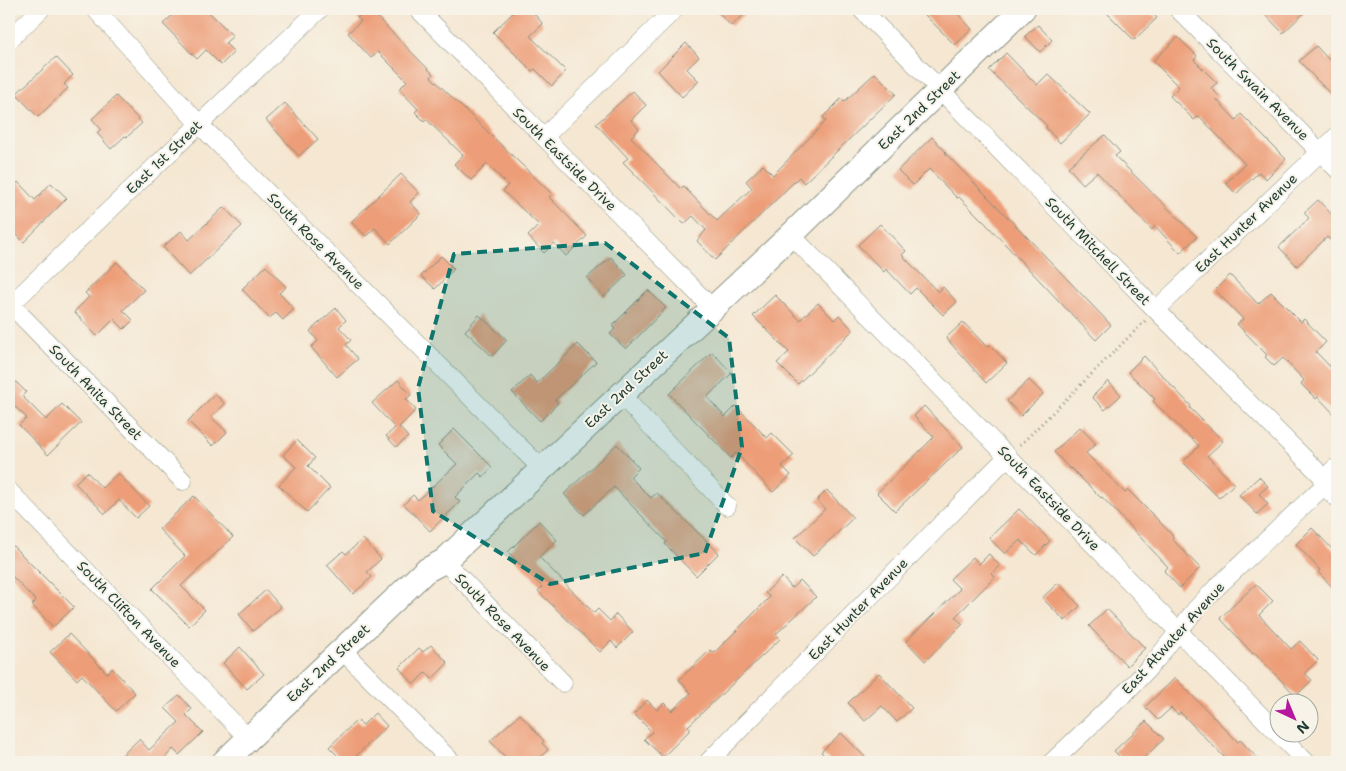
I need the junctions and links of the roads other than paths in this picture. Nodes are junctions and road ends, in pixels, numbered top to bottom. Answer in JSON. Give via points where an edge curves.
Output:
{"nodes":[{"id":1,"x":41,"y":9,"type":"edge"},
{"id":2,"x":95,"y":9,"type":"edge"},
{"id":3,"x":320,"y":9,"type":"edge"},
{"id":4,"x":418,"y":9,"type":"edge"},
{"id":5,"x":675,"y":9,"type":"edge"},
{"id":6,"x":861,"y":9,"type":"edge"},
{"id":7,"x":1023,"y":9,"type":"edge"},
{"id":8,"x":1178,"y":9,"type":"edge"},
{"id":9,"x":9,"y":40,"type":"edge"},
{"id":10,"x":940,"y":90,"type":"junction"},
{"id":11,"x":199,"y":124,"type":"junction"},
{"id":12,"x":1337,"y":136,"type":"edge"},
{"id":13,"x":544,"y":137,"type":"junction"},
{"id":14,"x":1320,"y":152,"type":"junction"},
{"id":15,"x":1337,"y":169,"type":"edge"},
{"id":16,"x":791,"y":235,"type":"junction"},
{"id":17,"x":9,"y":305,"type":"edge"},
{"id":18,"x":712,"y":308,"type":"junction"},
{"id":19,"x":1156,"y":310,"type":"junction"},
{"id":20,"x":620,"y":394,"type":"junction"},
{"id":21,"x":1008,"y":456,"type":"junction"},
{"id":22,"x":542,"y":469,"type":"junction"},
{"id":23,"x":183,"y":481,"type":"dead end"},
{"id":24,"x":1334,"y":482,"type":"edge"},
{"id":25,"x":9,"y":491,"type":"edge"},
{"id":26,"x":727,"y":506,"type":"dead end"},
{"id":27,"x":444,"y":561,"type":"junction"},
{"id":28,"x":1178,"y":630,"type":"junction"},
{"id":29,"x":342,"y":650,"type":"junction"},
{"id":30,"x":563,"y":683,"type":"dead end"},
{"id":31,"x":248,"y":738,"type":"junction"},
{"id":32,"x":224,"y":762,"type":"edge"},
{"id":33,"x":452,"y":762,"type":"edge"},
{"id":34,"x":708,"y":762,"type":"edge"},
{"id":35,"x":1052,"y":762,"type":"edge"},
{"id":36,"x":1306,"y":762,"type":"edge"}],
"edges":[{"from":1,"to":9,"type":"street"},
{"from":2,"to":11,"type":"street","name":"South Rose Avenue"},
{"from":3,"to":11,"type":"street","name":"East 1st Street"},
{"from":4,"to":13,"type":"street","name":"South Eastside Drive"},
{"from":5,"to":13,"type":"street"},
{"from":6,"to":10,"type":"street","name":"South Mitchell Street"},
{"from":7,"to":10,"type":"street","name":"East 2nd Street"},
{"from":8,"to":14,"type":"street","name":"South Swain Avenue"},
{"from":10,"to":16,"type":"street","name":"East 2nd Street"},
{"from":10,"to":19,"type":"street","name":"South Mitchell Street"},
{"from":11,"to":17,"type":"street","name":"East 1st Street"},
{"from":11,"to":22,"type":"street","name":"South Rose Avenue"},
{"from":12,"to":14,"type":"street","name":"East Hunter Avenue"},
{"from":13,"to":18,"type":"street","name":"South Eastside Drive"},
{"from":14,"to":15,"type":"street","name":"South Swain Avenue"},
{"from":14,"to":19,"type":"street","name":"East Hunter Avenue"},
{"from":16,"to":18,"type":"street","name":"East 2nd Street"},
{"from":16,"to":21,"type":"street","name":"South Eastside Drive"},
{"from":17,"to":23,"type":"street","name":"South Anita Street"},
{"from":18,"to":20,"type":"street","name":"East 2nd Street"},
{"from":19,"to":24,"type":"street","name":"South Mitchell Street"},
{"from":20,"to":22,"type":"street","name":"East 2nd Street"},
{"from":20,"to":26,"type":"street"},
{"from":21,"to":28,"type":"street","name":"South Eastside Drive"},
{"from":21,"to":34,"type":"street","name":"East Hunter Avenue"},
{"from":22,"to":27,"type":"street","name":"East 2nd Street"},
{"from":24,"to":28,"type":"street","name":"East Atwater Avenue","via":[[1217,587]]},
{"from":25,"to":31,"type":"street","name":"South Clifton Avenue"},
{"from":27,"to":29,"type":"street","name":"East 2nd Street","via":[[426,571]]},
{"from":27,"to":30,"type":"street","name":"South Rose Avenue"},
{"from":28,"to":35,"type":"street","name":"East Atwater Avenue","via":[[1156,660]]},
{"from":28,"to":36,"type":"street","name":"South Eastside Drive"},
{"from":29,"to":31,"type":"street","name":"East 2nd Street"},
{"from":29,"to":33,"type":"street"},
{"from":31,"to":32,"type":"street","name":"East 2nd Street"}]}
